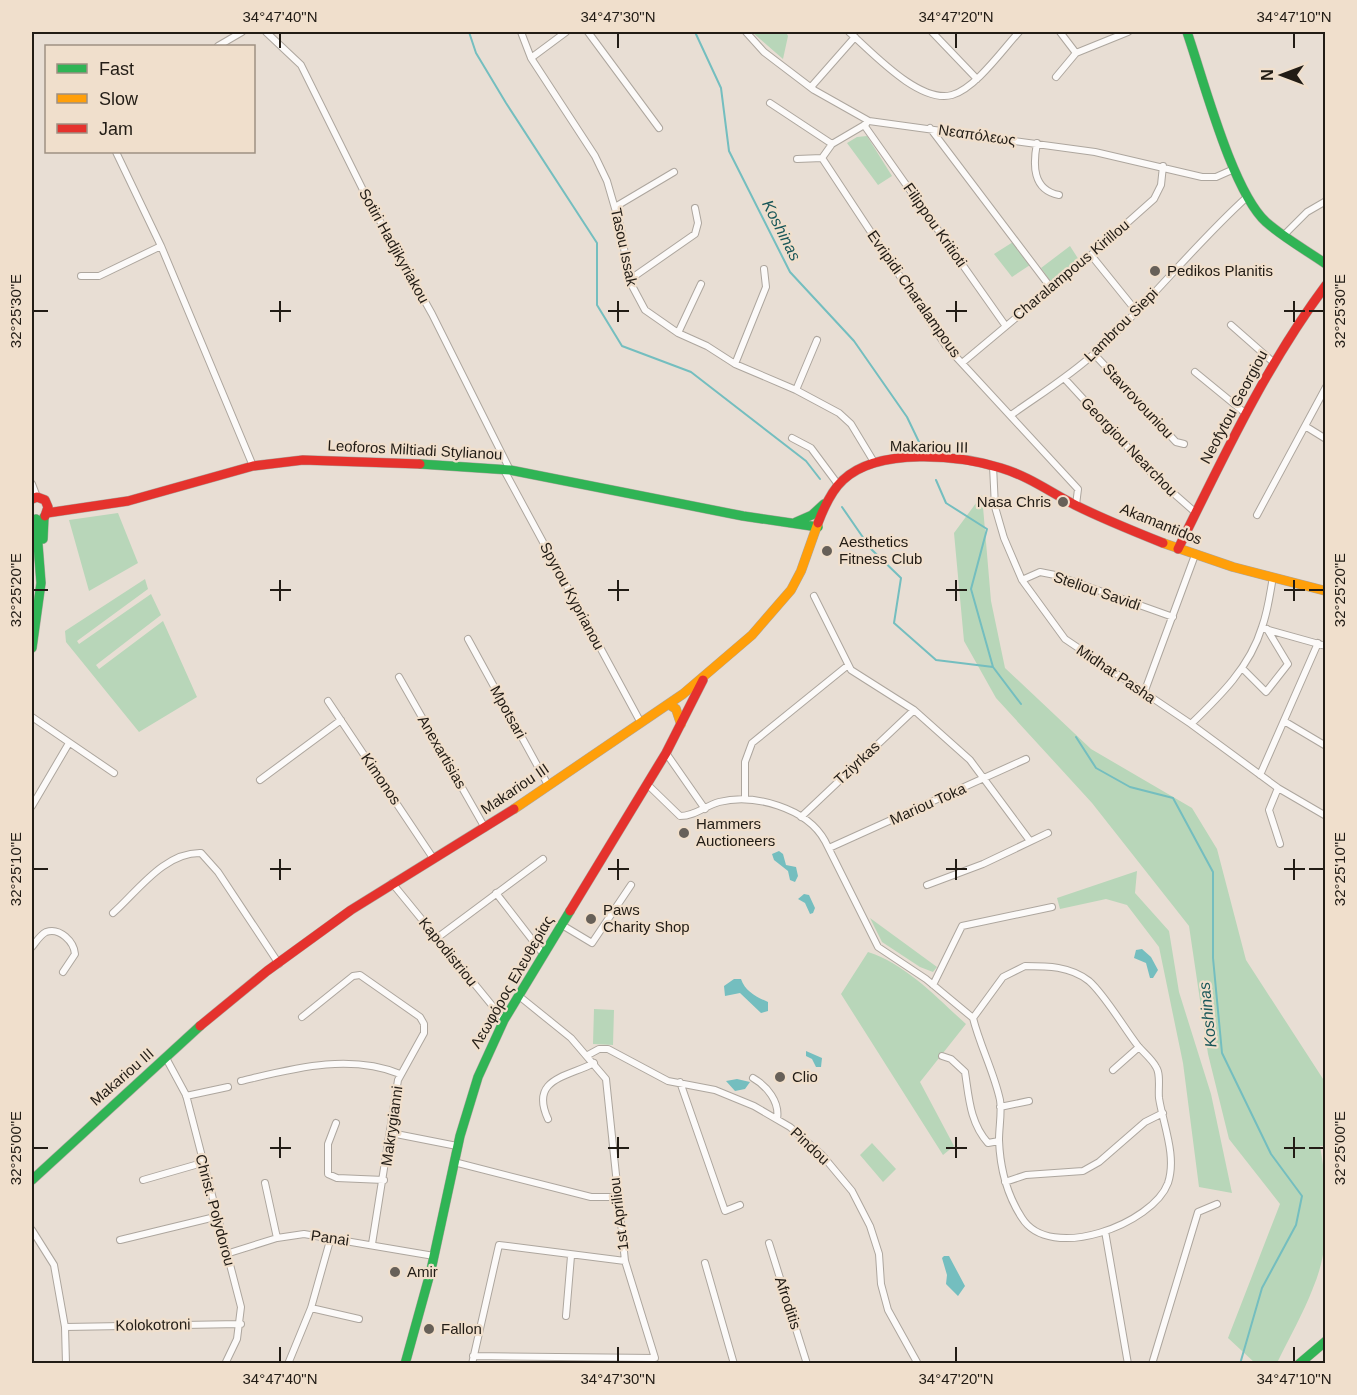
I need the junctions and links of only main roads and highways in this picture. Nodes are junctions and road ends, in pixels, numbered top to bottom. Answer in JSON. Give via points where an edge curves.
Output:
{"nodes":[{"id":1,"x":1187,"y":32,"type":"edge"},
{"id":2,"x":1326,"y":264,"type":"edge"},
{"id":3,"x":1326,"y":285,"type":"edge"},
{"id":4,"x":993,"y":466,"type":"joint"},
{"id":5,"x":826,"y":501,"type":"junction"},
{"id":6,"x":40,"y":509,"type":"edge"},
{"id":7,"x":791,"y":524,"type":"junction"},
{"id":8,"x":818,"y":527,"type":"junction"},
{"id":9,"x":1178,"y":549,"type":"junction"},
{"id":10,"x":810,"y":552,"type":"junction"},
{"id":11,"x":1326,"y":591,"type":"edge"},
{"id":12,"x":32,"y":648,"type":"edge"},
{"id":13,"x":704,"y":678,"type":"junction"},
{"id":14,"x":670,"y":705,"type":"junction"},
{"id":15,"x":681,"y":724,"type":"junction"},
{"id":16,"x":32,"y":1180,"type":"edge"},
{"id":17,"x":1326,"y":1341,"type":"edge"},
{"id":18,"x":1303,"y":1362,"type":"edge"},
{"id":19,"x":405,"y":1364,"type":"edge"}],
"edges":[{"from":1,"to":2,"type":"main road","via":[[1247,197],[1265,221]]},
{"from":3,"to":9,"type":"main road","name":"Neofytou Georgiou","via":[[1245,413]]},
{"from":4,"to":5,"type":"main road","name":"Makariou III","via":[[950,459],[874,462],[837,483]]},
{"from":4,"to":9,"type":"main road","name":"Akamantidos"},
{"from":5,"to":7,"type":"main road","via":[[806,520]]},
{"from":5,"to":8,"type":"main road","name":"Makariou III"},
{"from":6,"to":7,"type":"main road","name":"Leoforos Miltiadi Stylianou","via":[[135,499],[253,466],[349,460],[507,470]]},
{"from":6,"to":12,"type":"main road","via":[[41,583]]},
{"from":7,"to":8,"type":"main road","name":"Leoforos Miltiadi Stylianou"},
{"from":7,"to":10,"type":"main road","via":[[807,535]]},
{"from":8,"to":10,"type":"main road","name":"Makariou III"},
{"from":9,"to":11,"type":"main road","name":"Akamantidos"},
{"from":10,"to":13,"type":"main road","name":"Makariou III","via":[[794,585],[776,609]]},
{"from":13,"to":14,"type":"main road","name":"Makariou III"},
{"from":13,"to":15,"type":"main road","name":"Λεωφόρος Ελευθερίας"},
{"from":14,"to":15,"type":"main road","via":[[676,709]]},
{"from":14,"to":16,"type":"main road","name":"Makariou III","via":[[317,934],[166,1058]]},
{"from":15,"to":19,"type":"main road","name":"Λεωφόρος Ελευθερίας","via":[[504,1020],[474,1087],[457,1146],[435,1256]]},
{"from":17,"to":18,"type":"main road"}]}
